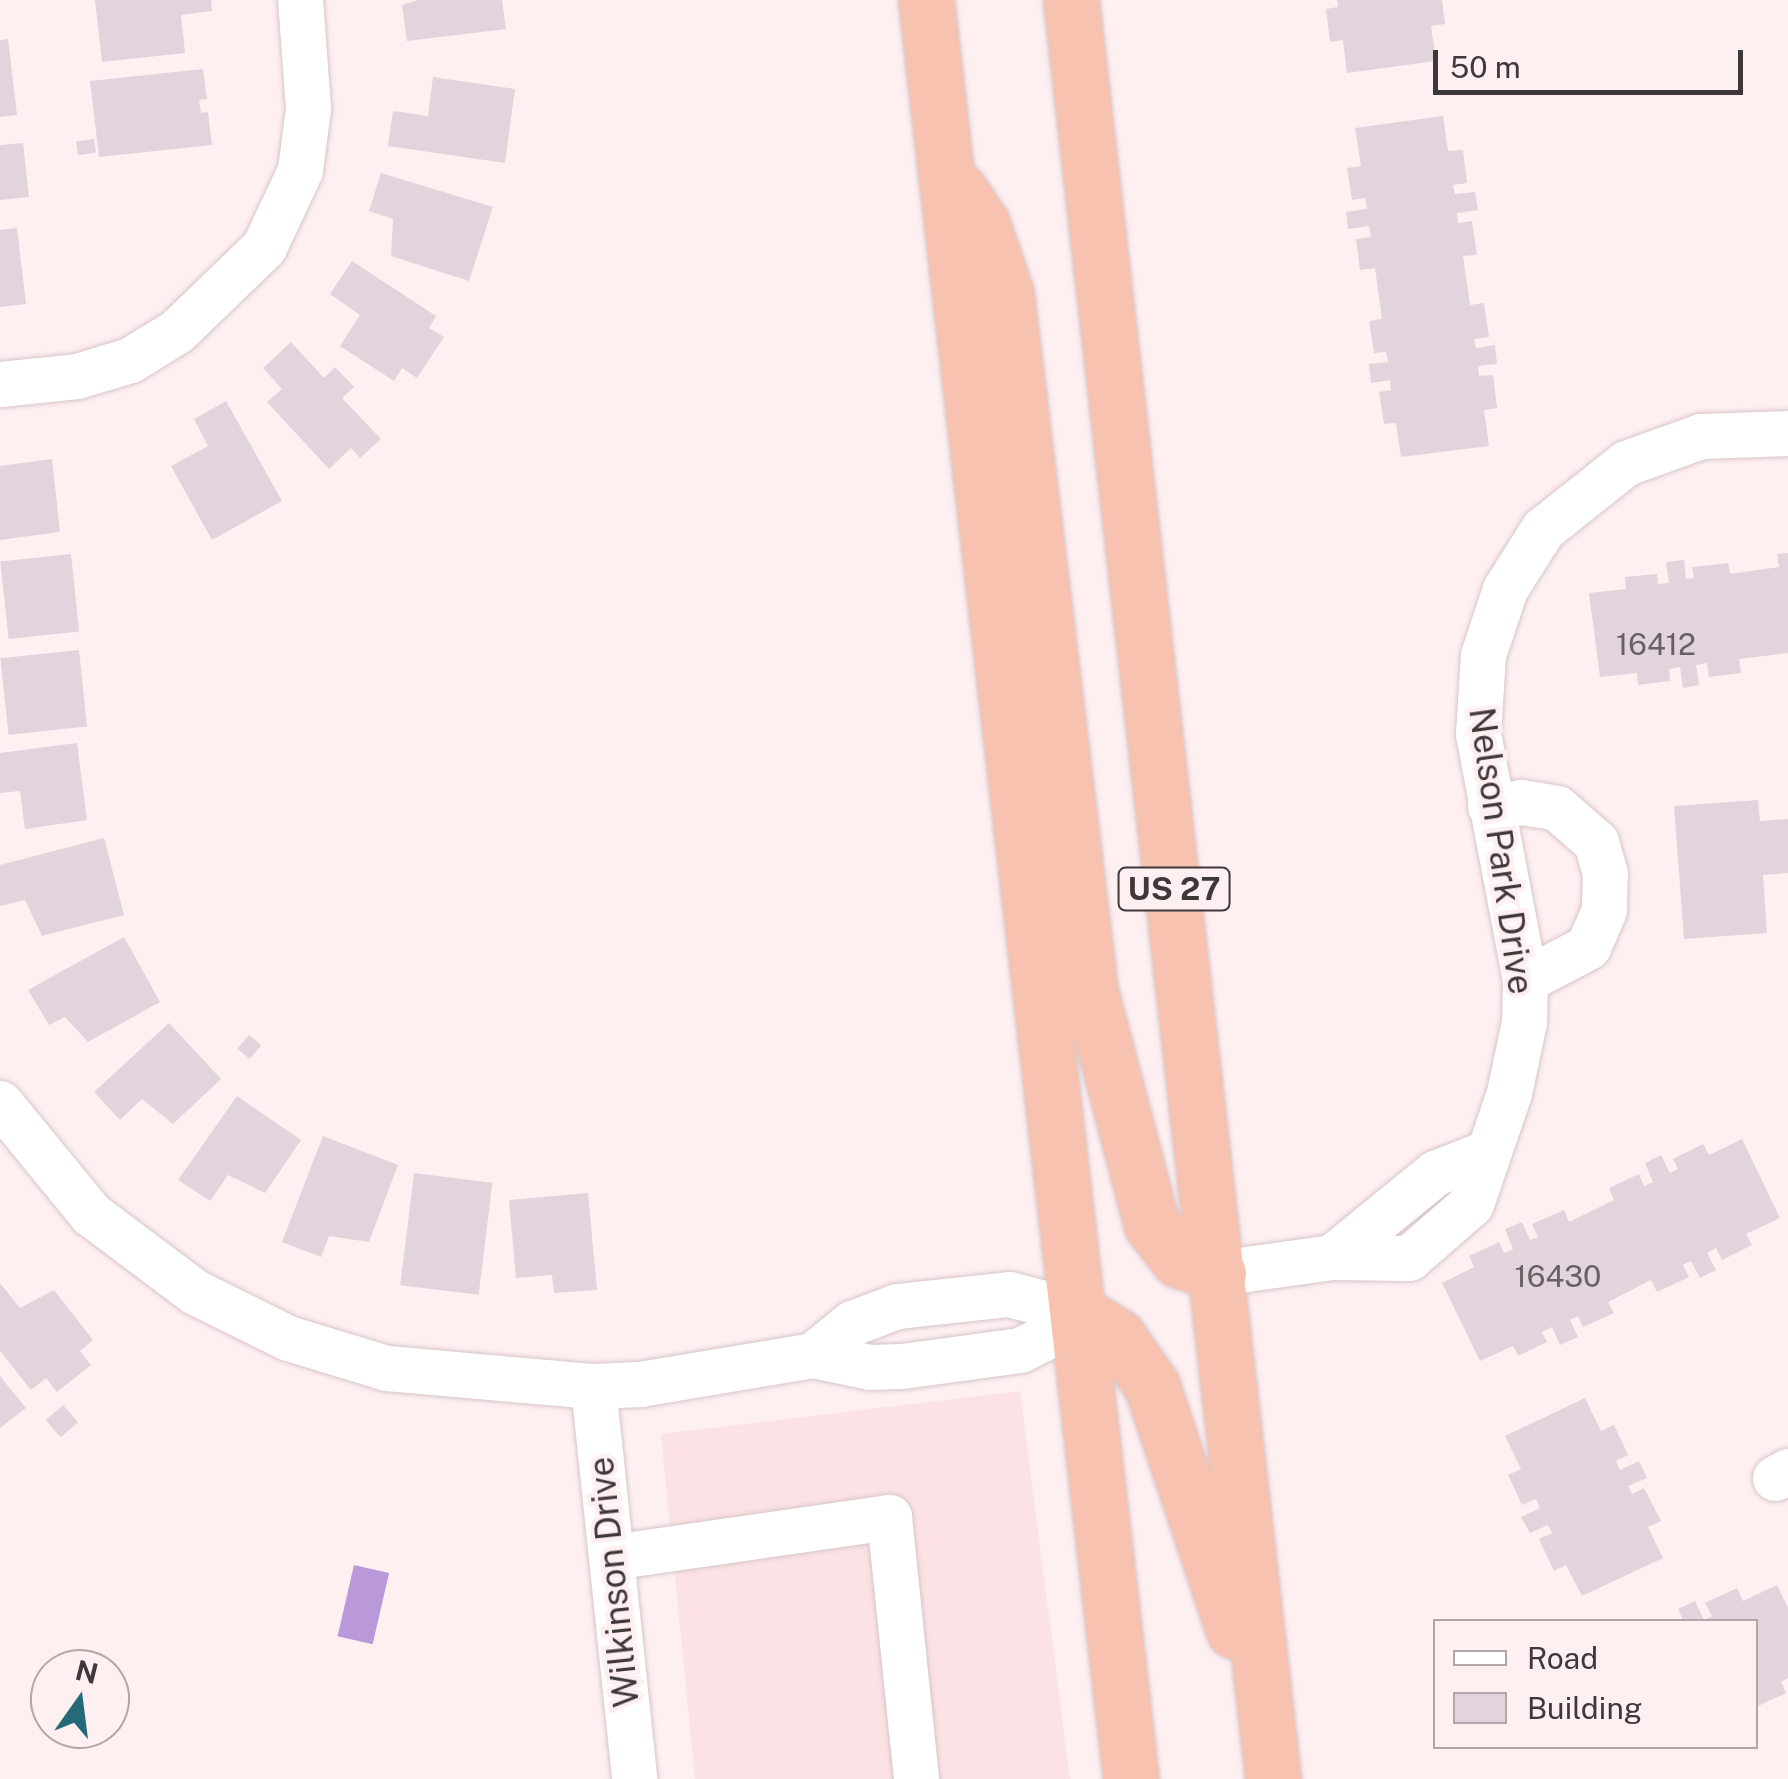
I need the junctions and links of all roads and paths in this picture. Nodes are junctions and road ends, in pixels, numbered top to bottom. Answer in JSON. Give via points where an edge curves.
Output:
{"nodes":[{"id":1,"x":300,"y":0,"type":"edge"},
{"id":2,"x":926,"y":0,"type":"edge"},
{"id":3,"x":1071,"y":0,"type":"edge"},
{"id":4,"x":946,"y":177,"type":"junction"},
{"id":5,"x":0,"y":384,"type":"edge"},
{"id":6,"x":1788,"y":433,"type":"edge"},
{"id":7,"x":1490,"y":806,"type":"junction"},
{"id":8,"x":1525,"y":980,"type":"junction"},
{"id":9,"x":0,"y":1103,"type":"edge"},
{"id":10,"x":16,"y":1160,"type":"edge"},
{"id":11,"x":1218,"y":1273,"type":"junction"},
{"id":12,"x":1078,"y":1312,"type":"junction"},
{"id":13,"x":812,"y":1354,"type":"junction"},
{"id":14,"x":593,"y":1386,"type":"junction"},
{"id":15,"x":611,"y":1556,"type":"junction"},
{"id":16,"x":1270,"y":1756,"type":"edge"},
{"id":17,"x":634,"y":1779,"type":"edge"},
{"id":18,"x":916,"y":1779,"type":"edge"},
{"id":19,"x":1132,"y":1779,"type":"edge"}],
"edges":[{"from":1,"to":5,"type":"street","via":[[308,108],[300,170],[264,247],[219,296],[130,360],[77,376]]},
{"from":2,"to":4,"type":"highway"},
{"from":3,"to":11,"type":"highway","number":"US 27"},
{"from":4,"to":11,"type":"highway","via":[[982,224],[1006,294],[1082,951],[1142,1202],[1164,1246],[1199,1270]]},
{"from":4,"to":12,"type":"highway"},
{"from":6,"to":7,"type":"street","name":"Nelson Park Drive","via":[[1701,436],[1660,448],[1597,480],[1544,529],[1504,589],[1483,655],[1478,734]]},
{"from":7,"to":8,"type":"street","name":"Nelson Park Drive"},
{"from":7,"to":8,"type":"street","via":[[1539,803],[1572,816],[1596,842],[1606,873],[1604,910],[1588,947]]},
{"from":8,"to":11,"type":"street","name":"Nelson Park Drive","via":[[1518,1059],[1471,1204],[1409,1258],[1332,1258]]},
{"from":9,"to":10,"type":"street"},
{"from":10,"to":14,"type":"street","via":[[125,1243],[257,1325],[387,1368]]},
{"from":11,"to":16,"type":"highway","number":"US 27"},
{"from":12,"to":13,"type":"street","via":[[1042,1342],[996,1356],[870,1367]]},
{"from":12,"to":13,"type":"street","via":[[1009,1294],[898,1306],[852,1323]]},
{"from":12,"to":16,"type":"highway","via":[[1118,1336],[1152,1386]]},
{"from":12,"to":19,"type":"highway"},
{"from":13,"to":14,"type":"street"},
{"from":14,"to":15,"type":"street","name":"Wilkinson Drive"},
{"from":15,"to":17,"type":"street","name":"Wilkinson Drive"},
{"from":15,"to":18,"type":"street","via":[[889,1517]]}]}
